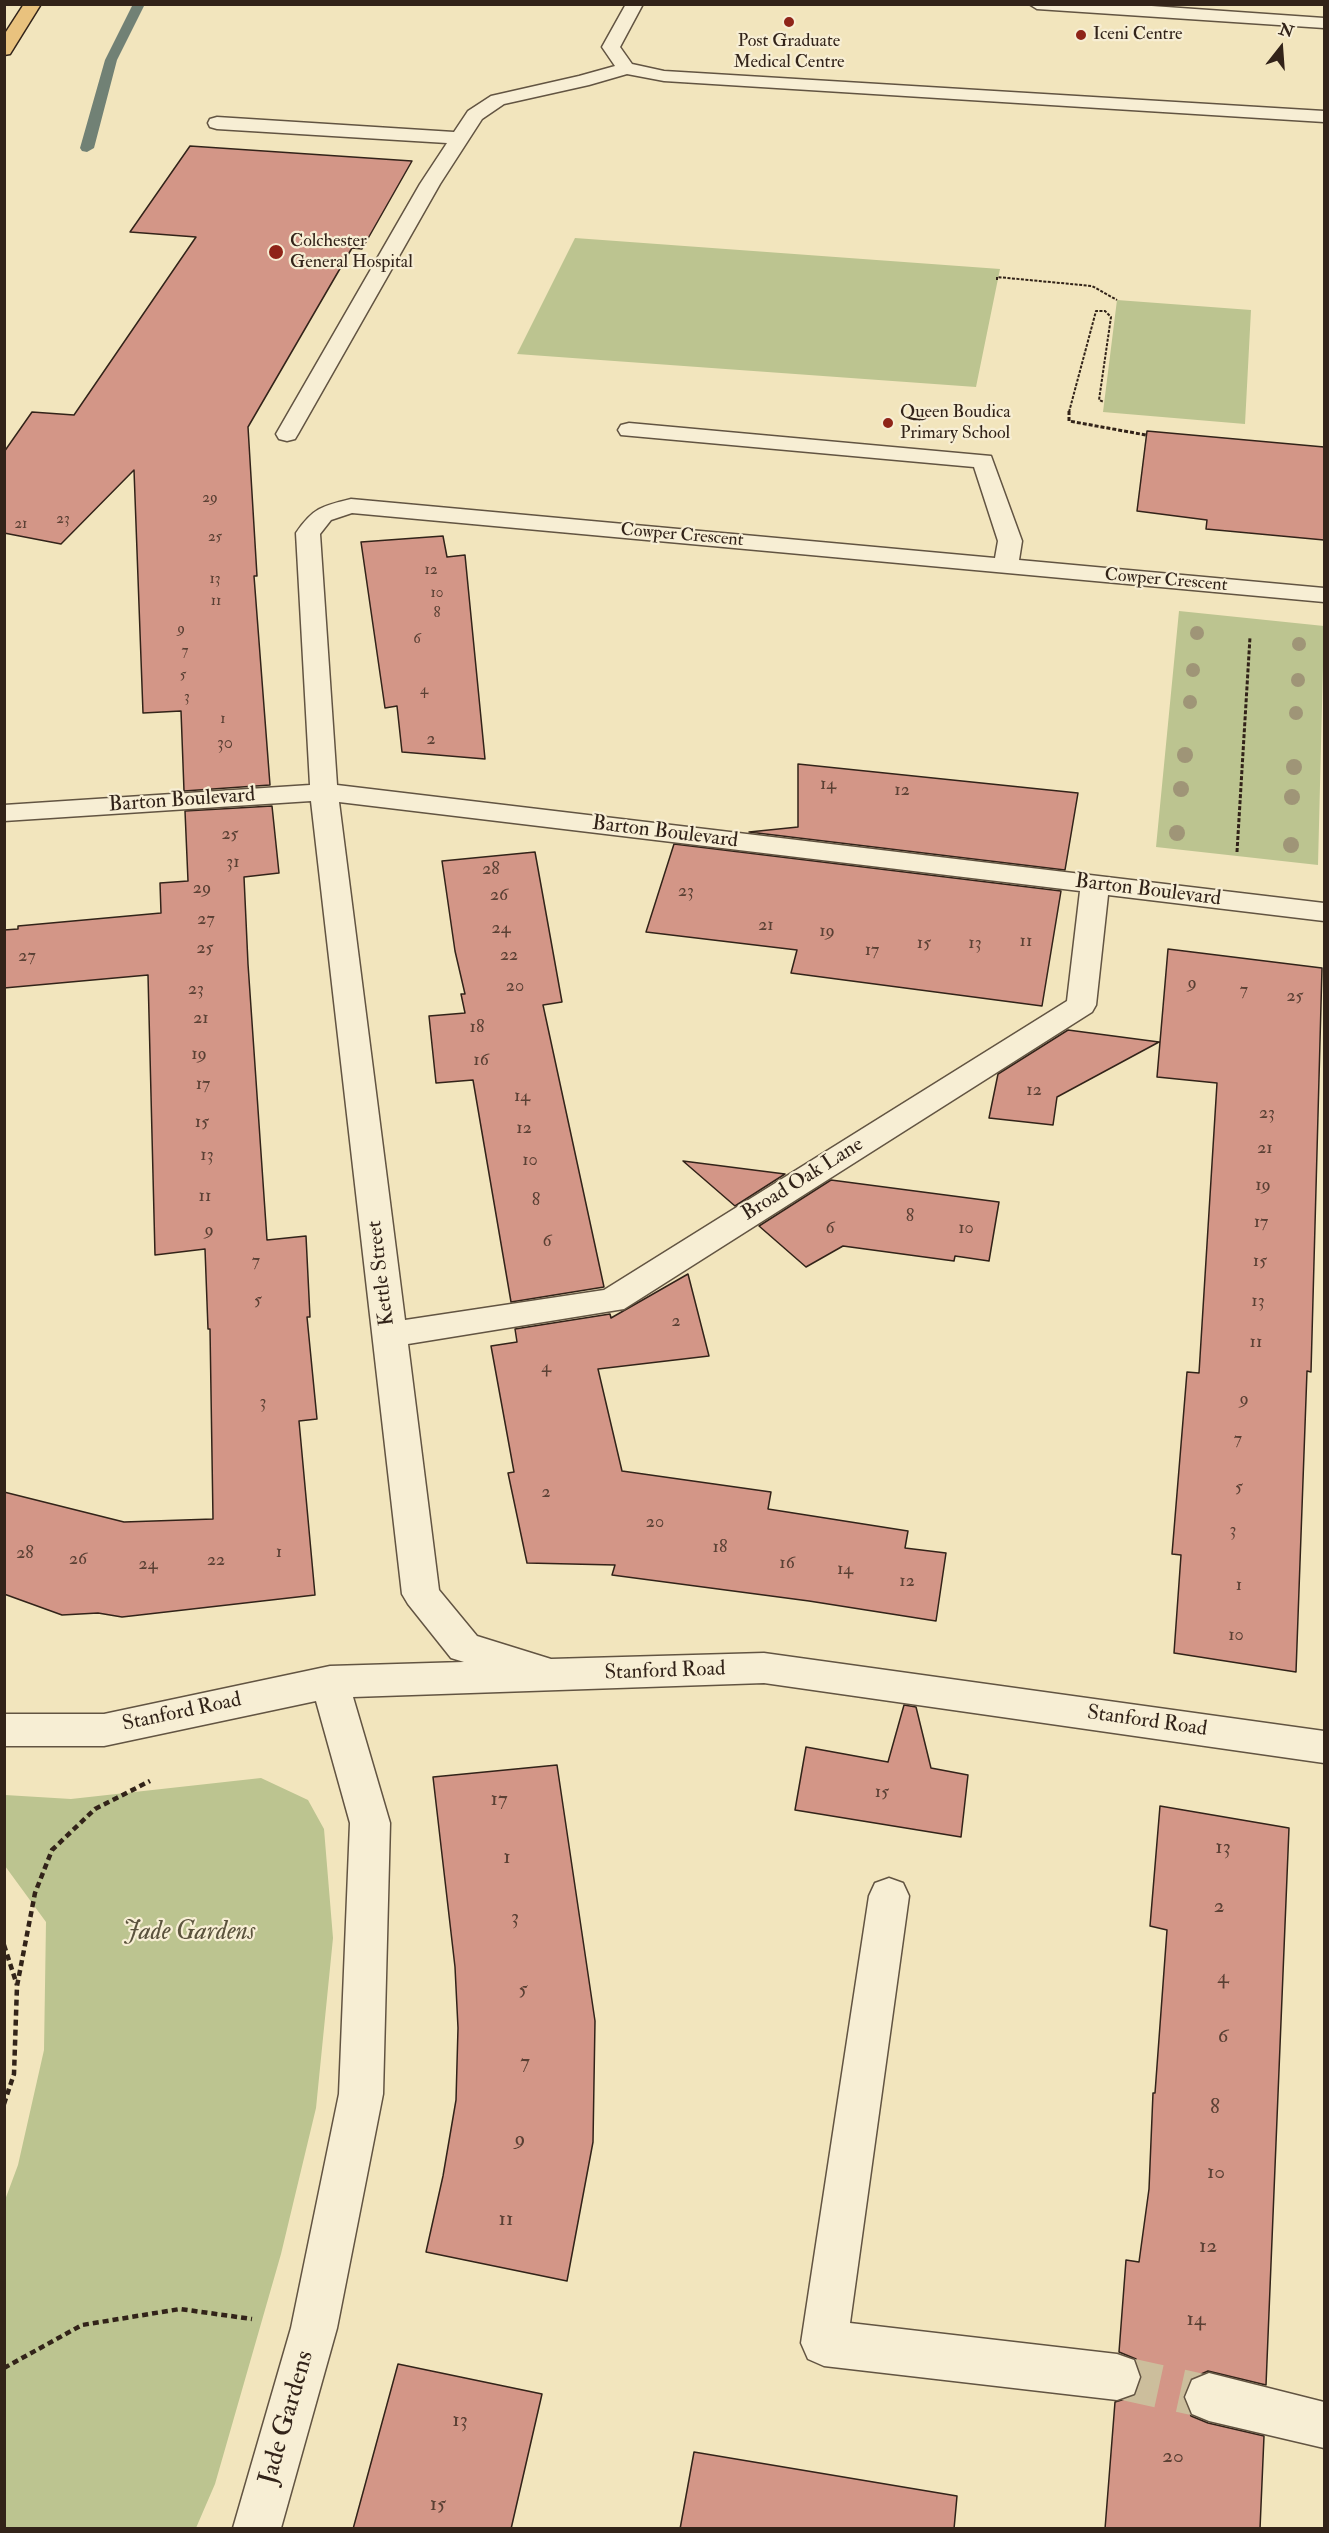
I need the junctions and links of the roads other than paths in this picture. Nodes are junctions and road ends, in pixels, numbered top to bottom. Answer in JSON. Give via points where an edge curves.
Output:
{"nodes":[{"id":1,"x":33,"y":4,"type":"edge"},
{"id":2,"x":635,"y":4,"type":"edge"},
{"id":3,"x":1037,"y":4,"type":"edge"},
{"id":4,"x":1324,"y":23,"type":"edge"},
{"id":5,"x":4,"y":50,"type":"edge"},
{"id":6,"x":626,"y":68,"type":"junction"},
{"id":7,"x":1324,"y":117,"type":"edge"},
{"id":8,"x":218,"y":123,"type":"dead end"},
{"id":9,"x":459,"y":138,"type":"junction"},
{"id":10,"x":629,"y":430,"type":"dead end"},
{"id":11,"x":287,"y":434,"type":"dead end"},
{"id":12,"x":1006,"y":566,"type":"junction"},
{"id":13,"x":1324,"y":595,"type":"edge"},
{"id":14,"x":324,"y":792,"type":"junction"},
{"id":15,"x":4,"y":813,"type":"edge"},
{"id":16,"x":1095,"y":884,"type":"junction"},
{"id":17,"x":1324,"y":912,"type":"edge"},
{"id":18,"x":390,"y":1334,"type":"junction"},
{"id":19,"x":554,"y":1676,"type":"junction"},
{"id":20,"x":330,"y":1682,"type":"junction"},
{"id":21,"x":4,"y":1730,"type":"edge"},
{"id":22,"x":1324,"y":1747,"type":"edge"},
{"id":23,"x":890,"y":1896,"type":"dead end"},
{"id":24,"x":1117,"y":2377,"type":"tunnel mouth"},
{"id":25,"x":1209,"y":2397,"type":"tunnel mouth"},
{"id":26,"x":1324,"y":2425,"type":"edge"},
{"id":27,"x":257,"y":2529,"type":"edge"}],
"edges":[{"from":1,"to":5,"type":"main road"},
{"from":2,"to":6,"type":"street","via":[[611,47]]},
{"from":3,"to":4,"type":"street"},
{"from":6,"to":7,"type":"street","via":[[663,76]]},
{"from":6,"to":9,"type":"street","via":[[498,100],[475,115]]},
{"from":8,"to":9,"type":"street"},
{"from":9,"to":11,"type":"street"},
{"from":10,"to":12,"type":"street","via":[[983,461],[1010,541]]},
{"from":12,"to":13,"type":"street","name":"Cowper Crescent"},
{"from":12,"to":14,"type":"street","name":"Cowper Crescent","via":[[351,506],[323,515],[308,533]]},
{"from":14,"to":15,"type":"street","name":"Barton Boulevard"},
{"from":14,"to":16,"type":"street","name":"Barton Boulevard"},
{"from":14,"to":18,"type":"street","name":"Kettle Street"},
{"from":16,"to":17,"type":"street","name":"Barton Boulevard"},
{"from":16,"to":18,"type":"street","name":"Broad Oak Lane","via":[[1082,1005],[612,1301]]},
{"from":18,"to":19,"type":"street","name":"Kettle Street","via":[[421,1594],[464,1647]]},
{"from":19,"to":20,"type":"street","name":"Stanford Road"},
{"from":19,"to":22,"type":"street","name":"Stanford Road","via":[[764,1668]]},
{"from":20,"to":21,"type":"street","name":"Stanford Road","via":[[104,1730]]},
{"from":20,"to":27,"type":"street","name":"Jade Gardens","via":[[370,1823],[361,2094],[314,2328]]},
{"from":23,"to":24,"type":"street","via":[[824,2343]]},
{"from":25,"to":26,"type":"street"}]}
